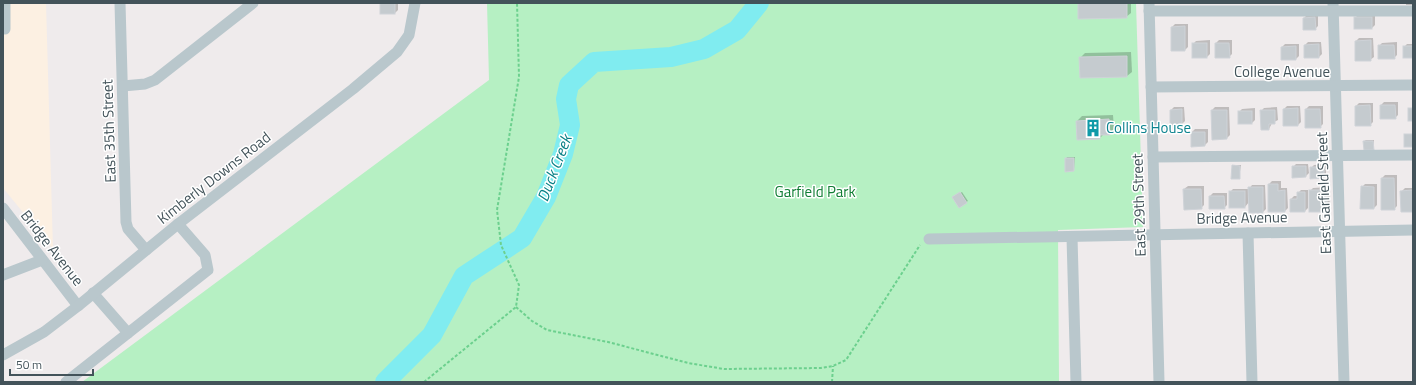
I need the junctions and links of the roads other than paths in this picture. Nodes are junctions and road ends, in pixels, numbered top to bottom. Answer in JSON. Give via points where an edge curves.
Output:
{"nodes":[{"id":1,"x":5,"y":3,"type":"edge"},
{"id":2,"x":120,"y":3,"type":"edge"},
{"id":3,"x":253,"y":3,"type":"edge"},
{"id":4,"x":415,"y":3,"type":"edge"},
{"id":5,"x":1149,"y":7,"type":"edge"},
{"id":6,"x":1333,"y":7,"type":"edge"},
{"id":7,"x":1413,"y":11,"type":"edge"},
{"id":8,"x":5,"y":29,"type":"dead end"},
{"id":9,"x":1413,"y":85,"type":"edge"},
{"id":10,"x":123,"y":86,"type":"junction"},
{"id":11,"x":1151,"y":87,"type":"junction"},
{"id":12,"x":1336,"y":87,"type":"junction"},
{"id":13,"x":1413,"y":154,"type":"edge"},
{"id":14,"x":1338,"y":155,"type":"junction"},
{"id":15,"x":1153,"y":157,"type":"junction"},
{"id":16,"x":3,"y":208,"type":"edge"},
{"id":17,"x":178,"y":224,"type":"junction"},
{"id":18,"x":1413,"y":230,"type":"edge"},
{"id":19,"x":1340,"y":231,"type":"junction"},
{"id":20,"x":1248,"y":233,"type":"junction"},
{"id":21,"x":1155,"y":235,"type":"junction"},
{"id":22,"x":1072,"y":237,"type":"junction"},
{"id":23,"x":929,"y":240,"type":"road end"},
{"id":24,"x":146,"y":250,"type":"junction"},
{"id":25,"x":42,"y":260,"type":"junction"},
{"id":26,"x":3,"y":275,"type":"edge"},
{"id":27,"x":93,"y":293,"type":"junction"},
{"id":28,"x":78,"y":306,"type":"junction"},
{"id":29,"x":128,"y":333,"type":"junction"},
{"id":30,"x":3,"y":356,"type":"edge"},
{"id":31,"x":66,"y":382,"type":"edge"},
{"id":32,"x":1076,"y":382,"type":"edge"},
{"id":33,"x":1159,"y":382,"type":"edge"},
{"id":34,"x":1252,"y":382,"type":"edge"},
{"id":35,"x":1344,"y":382,"type":"edge"}],
"edges":[{"from":1,"to":8,"type":"street"},
{"from":2,"to":10,"type":"street","name":"East 35th Street"},
{"from":3,"to":10,"type":"street","via":[[155,80],[145,84]]},
{"from":4,"to":17,"type":"street","name":"Kimberly Downs Road","via":[[409,35],[397,52]]},
{"from":5,"to":6,"type":"street"},
{"from":5,"to":11,"type":"street","name":"East 29th Street"},
{"from":6,"to":7,"type":"street"},
{"from":6,"to":12,"type":"street","name":"East Garfield Street"},
{"from":9,"to":12,"type":"street","name":"College Avenue"},
{"from":10,"to":24,"type":"street","name":"East 35th Street","via":[[126,222],[128,229]]},
{"from":11,"to":12,"type":"street","name":"College Avenue"},
{"from":11,"to":15,"type":"street","name":"East 29th Street"},
{"from":12,"to":14,"type":"street","name":"East Garfield Street"},
{"from":13,"to":14,"type":"street"},
{"from":14,"to":15,"type":"street"},
{"from":14,"to":19,"type":"street","name":"East Garfield Street"},
{"from":15,"to":21,"type":"street","name":"East 29th Street"},
{"from":16,"to":25,"type":"street","name":"Bridge Avenue"},
{"from":17,"to":24,"type":"street","name":"Kimberly Downs Road"},
{"from":17,"to":29,"type":"street","via":[[205,255],[208,270]]},
{"from":18,"to":19,"type":"street","name":"Bridge Avenue"},
{"from":19,"to":20,"type":"street","name":"Bridge Avenue"},
{"from":19,"to":35,"type":"street","name":"East Garfield Street"},
{"from":20,"to":21,"type":"street","name":"Bridge Avenue"},
{"from":20,"to":34,"type":"street"},
{"from":21,"to":22,"type":"street","name":"Bridge Avenue"},
{"from":21,"to":33,"type":"street","name":"East 29th Street"},
{"from":22,"to":23,"type":"street","name":"Bridge Avenue"},
{"from":22,"to":32,"type":"street"},
{"from":24,"to":27,"type":"street","name":"Kimberly Downs Road"},
{"from":25,"to":26,"type":"street"},
{"from":25,"to":28,"type":"street","name":"Bridge Avenue"},
{"from":27,"to":28,"type":"street","name":"Kimberly Downs Road"},
{"from":27,"to":29,"type":"street"},
{"from":28,"to":30,"type":"street","name":"Kimberly Downs Road","via":[[44,332]]},
{"from":29,"to":31,"type":"street"}]}
